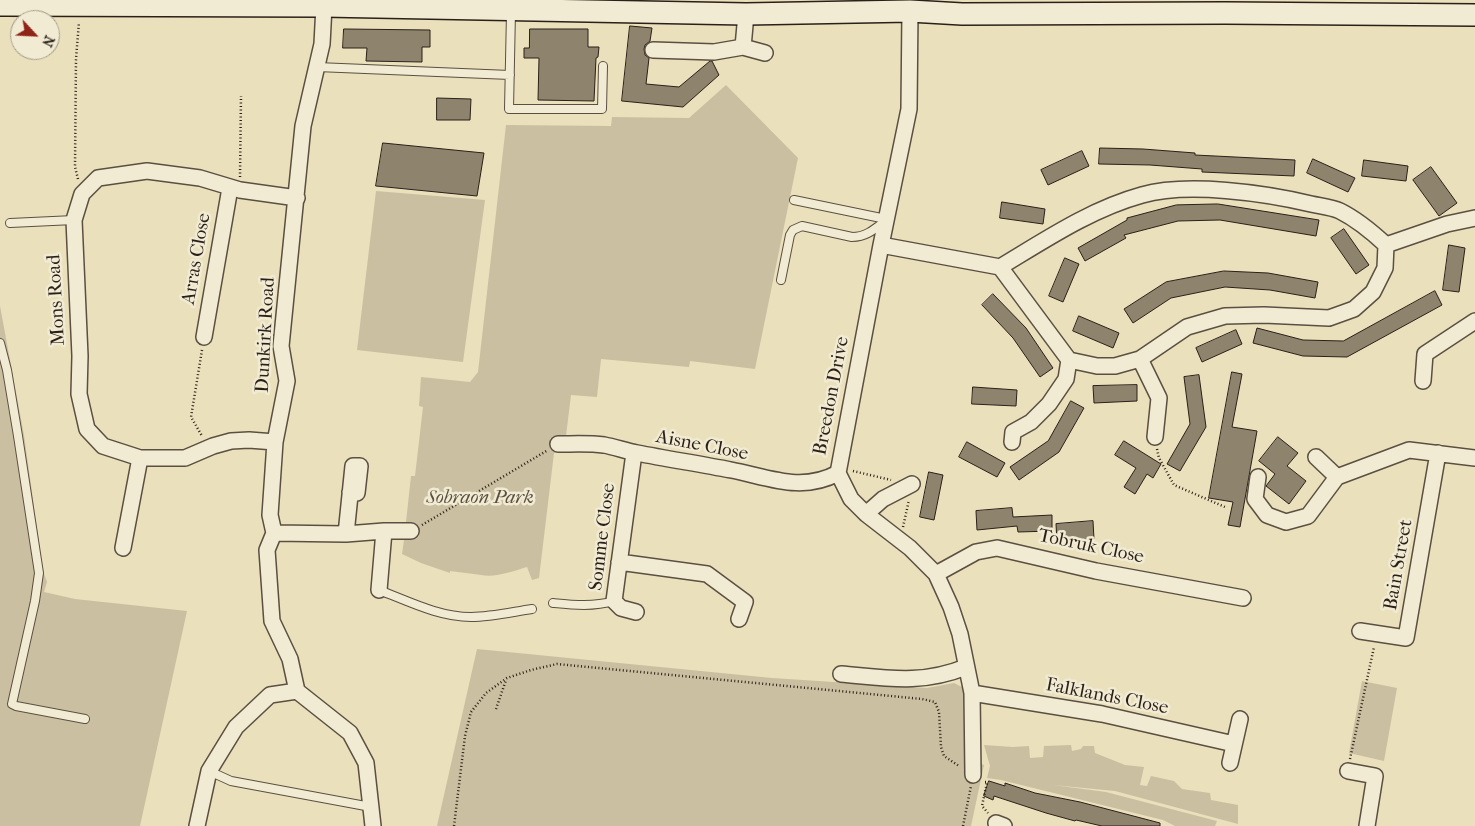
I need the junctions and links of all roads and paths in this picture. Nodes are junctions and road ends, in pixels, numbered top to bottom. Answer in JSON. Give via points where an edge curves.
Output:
{"nodes":[{"id":1,"x":36,"y":3,"type":"edge"},
{"id":2,"x":0,"y":5,"type":"edge"},
{"id":3,"x":81,"y":6,"type":"junction"},
{"id":4,"x":324,"y":6,"type":"junction"},
{"id":5,"x":1122,"y":6,"type":"edge"},
{"id":6,"x":523,"y":7,"type":"edge"},
{"id":7,"x":962,"y":7,"type":"edge"},
{"id":8,"x":1225,"y":7,"type":"edge"},
{"id":9,"x":910,"y":11,"type":"junction"},
{"id":10,"x":746,"y":14,"type":"junction"},
{"id":11,"x":1475,"y":15,"type":"edge"},
{"id":12,"x":742,"y":47,"type":"junction"},
{"id":13,"x":653,"y":50,"type":"dead end"},
{"id":14,"x":765,"y":53,"type":"dead end"},
{"id":15,"x":603,"y":66,"type":"dead end"},
{"id":16,"x":317,"y":67,"type":"junction"},
{"id":17,"x":510,"y":75,"type":"junction"},
{"id":18,"x":241,"y":96,"type":"dead end"},
{"id":19,"x":235,"y":189,"type":"junction"},
{"id":20,"x":82,"y":194,"type":"junction"},
{"id":21,"x":297,"y":198,"type":"junction"},
{"id":22,"x":794,"y":200,"type":"dead end"},
{"id":23,"x":1475,"y":218,"type":"edge"},
{"id":24,"x":886,"y":219,"type":"junction"},
{"id":25,"x":74,"y":220,"type":"junction"},
{"id":26,"x":10,"y":223,"type":"dead end"},
{"id":27,"x":1386,"y":244,"type":"junction"},
{"id":28,"x":881,"y":245,"type":"junction"},
{"id":29,"x":1000,"y":267,"type":"junction"},
{"id":30,"x":781,"y":280,"type":"dead end"},
{"id":31,"x":1475,"y":321,"type":"edge"},
{"id":32,"x":204,"y":337,"type":"joint"},
{"id":33,"x":0,"y":343,"type":"edge"},
{"id":34,"x":1140,"y":359,"type":"junction"},
{"id":35,"x":1069,"y":360,"type":"junction"},
{"id":36,"x":1423,"y":381,"type":"dead end"},
{"id":37,"x":1155,"y":437,"type":"joint"},
{"id":38,"x":275,"y":442,"type":"junction"},
{"id":39,"x":1012,"y":442,"type":"dead end"},
{"id":40,"x":558,"y":444,"type":"joint"},
{"id":41,"x":209,"y":448,"type":"junction"},
{"id":42,"x":634,"y":453,"type":"junction"},
{"id":43,"x":1438,"y":453,"type":"junction"},
{"id":44,"x":1316,"y":457,"type":"dead end"},
{"id":45,"x":140,"y":458,"type":"junction"},
{"id":46,"x":1475,"y":458,"type":"edge"},
{"id":47,"x":838,"y":473,"type":"junction"},
{"id":48,"x":1337,"y":477,"type":"junction"},
{"id":49,"x":1258,"y":478,"type":"dead end"},
{"id":50,"x":912,"y":484,"type":"dead end"},
{"id":51,"x":350,"y":492,"type":"dead end"},
{"id":52,"x":1225,"y":507,"type":"dead end"},
{"id":53,"x":866,"y":514,"type":"junction"},
{"id":54,"x":384,"y":531,"type":"junction"},
{"id":55,"x":412,"y":531,"type":"joint"},
{"id":56,"x":274,"y":533,"type":"junction"},
{"id":57,"x":346,"y":534,"type":"junction"},
{"id":58,"x":123,"y":548,"type":"dead end"},
{"id":59,"x":619,"y":562,"type":"junction"},
{"id":60,"x":936,"y":574,"type":"junction"},
{"id":61,"x":379,"y":590,"type":"joint"},
{"id":62,"x":1243,"y":598,"type":"dead end"},
{"id":63,"x":614,"y":601,"type":"junction"},
{"id":64,"x":553,"y":604,"type":"dead end"},
{"id":65,"x":532,"y":609,"type":"dead end"},
{"id":66,"x":636,"y":612,"type":"dead end"},
{"id":67,"x":739,"y":619,"type":"dead end"},
{"id":68,"x":1360,"y":631,"type":"dead end"},
{"id":69,"x":1376,"y":634,"type":"junction"},
{"id":70,"x":966,"y":666,"type":"junction"},
{"id":71,"x":841,"y":674,"type":"dead end"},
{"id":72,"x":507,"y":678,"type":"junction"},
{"id":73,"x":297,"y":691,"type":"junction"},
{"id":74,"x":972,"y":693,"type":"junction"},
{"id":75,"x":496,"y":709,"type":"dead end"},
{"id":76,"x":85,"y":718,"type":"dead end"},
{"id":77,"x":1240,"y":719,"type":"dead end"},
{"id":78,"x":1234,"y":744,"type":"junction"},
{"id":79,"x":1230,"y":763,"type":"dead end"},
{"id":80,"x":209,"y":771,"type":"junction"},
{"id":81,"x":1348,"y":771,"type":"joint"},
{"id":82,"x":973,"y":775,"type":"junction"},
{"id":83,"x":371,"y":807,"type":"junction"},
{"id":84,"x":1000,"y":825,"type":"edge"},
{"id":85,"x":197,"y":826,"type":"edge"},
{"id":86,"x":373,"y":826,"type":"edge"},
{"id":87,"x":454,"y":826,"type":"edge"},
{"id":88,"x":963,"y":826,"type":"edge"},
{"id":89,"x":1367,"y":826,"type":"edge"}],
"edges":[{"from":1,"to":2,"type":"main road"},
{"from":1,"to":3,"type":"main road"},
{"from":3,"to":4,"type":"main road"},
{"from":3,"to":20,"type":"path","via":[[76,59],[75,167]]},
{"from":4,"to":6,"type":"main road"},
{"from":4,"to":16,"type":"street","name":"Dunkirk Road"},
{"from":5,"to":7,"type":"main road"},
{"from":5,"to":8,"type":"main road"},
{"from":6,"to":10,"type":"main road"},
{"from":6,"to":17,"type":"lane"},
{"from":7,"to":9,"type":"main road"},
{"from":8,"to":11,"type":"main road"},
{"from":9,"to":10,"type":"main road"},
{"from":9,"to":24,"type":"street","name":"Breedon Drive","via":[[909,109]]},
{"from":10,"to":12,"type":"street"},
{"from":12,"to":13,"type":"street","via":[[714,52]]},
{"from":12,"to":14,"type":"street"},
{"from":15,"to":17,"type":"lane","via":[[602,109],[509,109]]},
{"from":16,"to":17,"type":"lane"},
{"from":16,"to":21,"type":"street","name":"Dunkirk Road","via":[[303,126]]},
{"from":18,"to":19,"type":"path"},
{"from":19,"to":20,"type":"street","via":[[200,178],[147,171],[98,178]]},
{"from":19,"to":21,"type":"street"},
{"from":19,"to":32,"type":"street","name":"Arras Close"},
{"from":20,"to":25,"type":"street","name":"Mons Road"},
{"from":21,"to":38,"type":"street","name":"Dunkirk Road","via":[[282,346],[286,381]]},
{"from":22,"to":24,"type":"lane"},
{"from":23,"to":27,"type":"street"},
{"from":24,"to":28,"type":"street","name":"Breedon Drive"},
{"from":24,"to":30,"type":"lane","via":[[875,230],[860,237],[796,227],[790,236]]},
{"from":25,"to":26,"type":"lane"},
{"from":25,"to":45,"type":"street","name":"Mons Road","via":[[79,394],[87,429],[103,446]]},
{"from":27,"to":29,"type":"street","via":[[1365,225],[1338,210],[1281,197],[1178,190],[1142,194],[1094,212]]},
{"from":27,"to":34,"type":"street","via":[[1385,268],[1373,292],[1354,309],[1329,318],[1225,316],[1187,326]]},
{"from":28,"to":29,"type":"street"},
{"from":28,"to":47,"type":"street","name":"Breedon Drive"},
{"from":29,"to":35,"type":"street"},
{"from":31,"to":36,"type":"street","via":[[1425,354]]},
{"from":32,"to":41,"type":"path","via":[[191,417]]},
{"from":33,"to":76,"type":"lane","via":[[39,573],[12,704]]},
{"from":34,"to":35,"type":"street","via":[[1115,366]]},
{"from":34,"to":37,"type":"street","via":[[1159,398]]},
{"from":35,"to":39,"type":"street","via":[[1066,379],[1055,396],[1031,422],[1013,432]]},
{"from":37,"to":52,"type":"path","via":[[1160,458],[1174,485]]},
{"from":38,"to":41,"type":"street","name":"Mons Road","via":[[231,441]]},
{"from":38,"to":56,"type":"street","name":"Dunkirk Road","via":[[270,515]]},
{"from":40,"to":42,"type":"street","name":"Aisne Close","via":[[603,445]]},
{"from":40,"to":55,"type":"path"},
{"from":41,"to":45,"type":"street","name":"Mons Road","via":[[186,458]]},
{"from":42,"to":47,"type":"street","name":"Aisne Close","via":[[789,482],[826,479]]},
{"from":42,"to":59,"type":"street","name":"Somme Close"},
{"from":43,"to":46,"type":"street"},
{"from":43,"to":48,"type":"street","via":[[1409,450]]},
{"from":43,"to":69,"type":"street","name":"Bain Street","via":[[1406,638]]},
{"from":44,"to":48,"type":"street"},
{"from":45,"to":58,"type":"street"},
{"from":47,"to":53,"type":"street","name":"Breedon Drive","via":[[851,498]]},
{"from":48,"to":49,"type":"street","via":[[1308,516],[1286,522],[1267,515],[1256,500]]},
{"from":50,"to":53,"type":"street","via":[[883,499]]},
{"from":51,"to":57,"type":"street"},
{"from":53,"to":60,"type":"street","name":"Breedon Drive","via":[[910,548]]},
{"from":54,"to":55,"type":"street"},
{"from":54,"to":57,"type":"street"},
{"from":54,"to":61,"type":"street"},
{"from":56,"to":57,"type":"street"},
{"from":56,"to":73,"type":"street","name":"Dunkirk Road","via":[[267,550],[272,621],[290,659]]},
{"from":59,"to":63,"type":"street","name":"Somme Close"},
{"from":59,"to":67,"type":"street","via":[[707,574],[745,602]]},
{"from":60,"to":62,"type":"street","name":"Tobruk Close","via":[[976,552],[997,548],[1096,571]]},
{"from":60,"to":70,"type":"street","name":"Breedon Drive","via":[[960,634]]},
{"from":61,"to":65,"type":"lane","via":[[446,614],[471,617]]},
{"from":63,"to":64,"type":"lane","via":[[582,606]]},
{"from":63,"to":66,"type":"street","name":"Somme Close","via":[[621,608]]},
{"from":68,"to":69,"type":"street","name":"Bain Street"},
{"from":69,"to":81,"type":"path"},
{"from":70,"to":71,"type":"street","via":[[948,674],[918,679],[893,680]]},
{"from":70,"to":74,"type":"street","name":"Breedon Drive"},
{"from":72,"to":75,"type":"path"},
{"from":72,"to":82,"type":"path","via":[[557,664],[922,699],[935,702],[940,712],[944,756]]},
{"from":72,"to":87,"type":"path","via":[[486,693],[471,712]]},
{"from":73,"to":80,"type":"street","via":[[270,695],[236,727]]},
{"from":73,"to":83,"type":"street","via":[[350,732],[366,763]]},
{"from":74,"to":78,"type":"street","name":"Falklands Close","via":[[1102,714]]},
{"from":74,"to":82,"type":"street","name":"Breedon Drive"},
{"from":77,"to":78,"type":"street"},
{"from":78,"to":79,"type":"street"},
{"from":80,"to":83,"type":"lane","via":[[231,781]]},
{"from":80,"to":85,"type":"street"},
{"from":81,"to":89,"type":"street","via":[[1375,776]]},
{"from":82,"to":84,"type":"path","via":[[987,782],[982,806]]},
{"from":82,"to":88,"type":"path"},
{"from":83,"to":86,"type":"street"}]}
